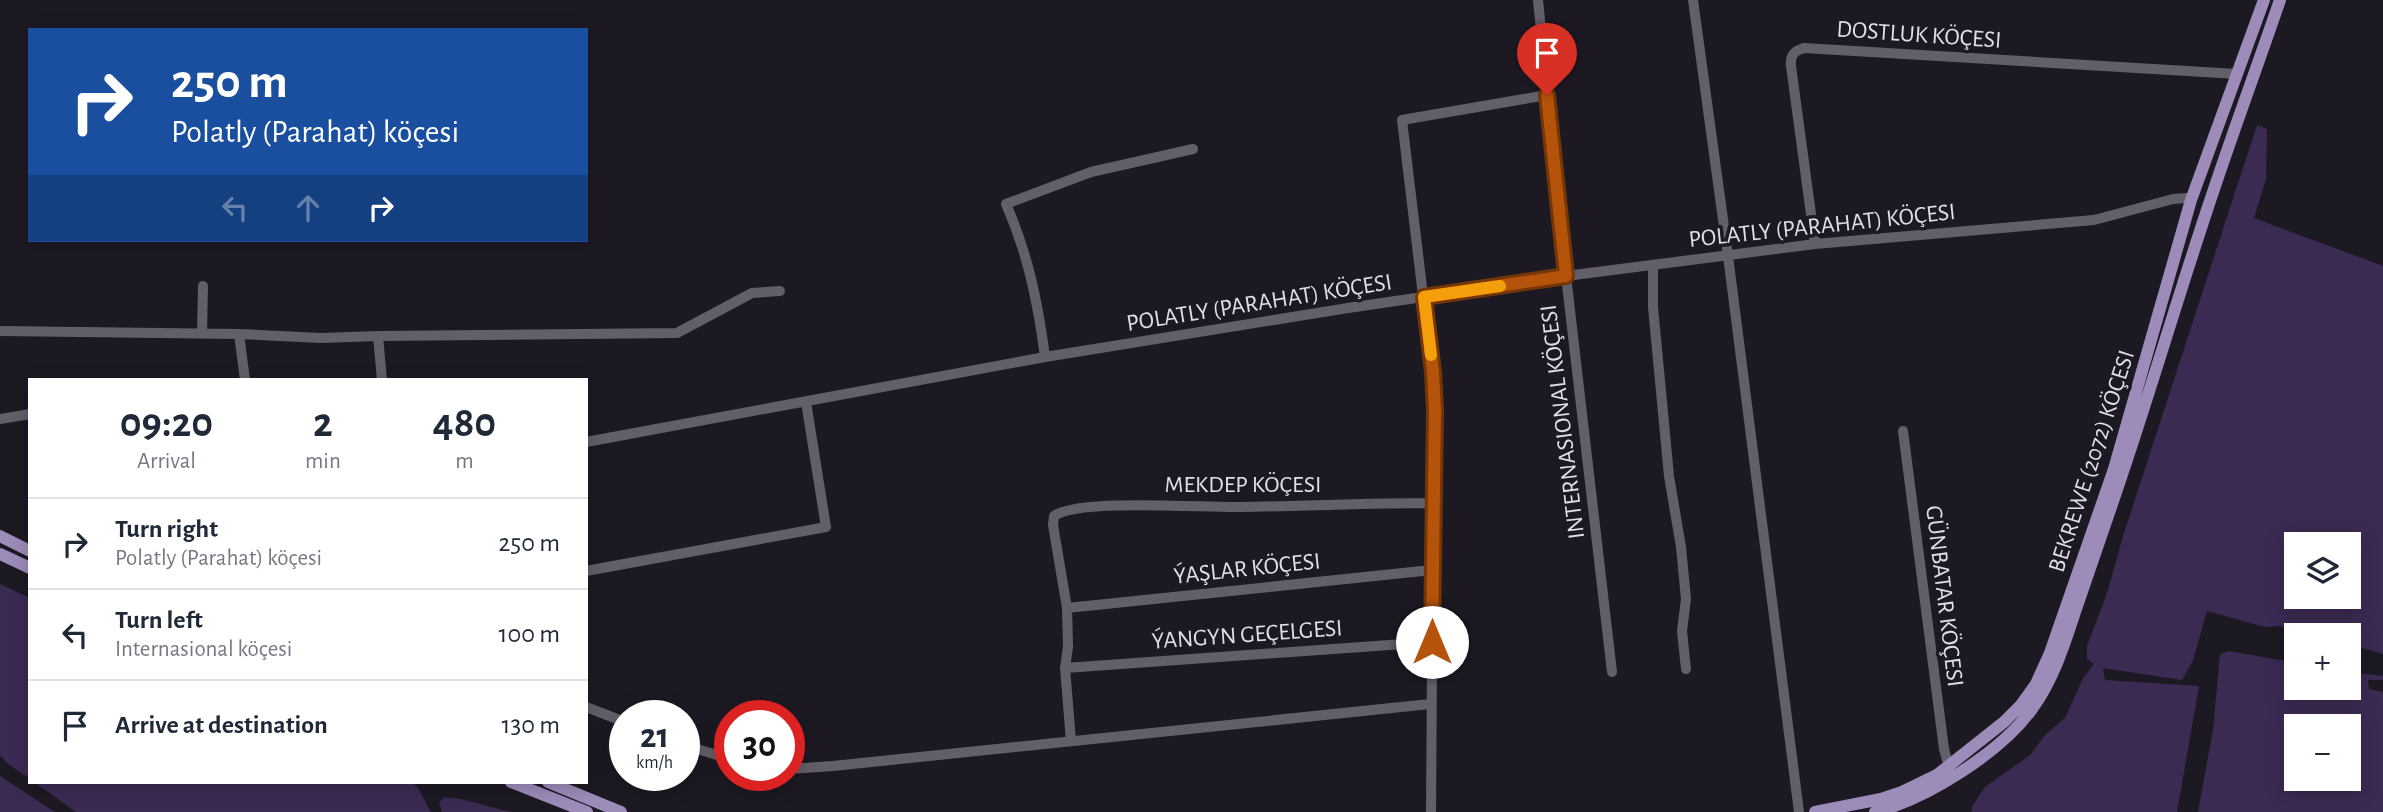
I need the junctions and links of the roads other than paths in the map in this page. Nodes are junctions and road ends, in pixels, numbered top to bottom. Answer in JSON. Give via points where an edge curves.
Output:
{"nodes":[{"id":1,"x":1538,"y":0,"type":"edge"},
{"id":2,"x":1693,"y":0,"type":"edge"},
{"id":3,"x":2264,"y":0,"type":"edge"},
{"id":4,"x":2280,"y":0,"type":"edge"},
{"id":5,"x":2237,"y":74,"type":"junction"},
{"id":6,"x":1547,"y":95,"type":"junction"},
{"id":7,"x":1193,"y":149,"type":"dead end"},
{"id":8,"x":2191,"y":200,"type":"junction"},
{"id":9,"x":1815,"y":244,"type":"junction"},
{"id":10,"x":1728,"y":256,"type":"junction"},
{"id":11,"x":1653,"y":265,"type":"junction"},
{"id":12,"x":1566,"y":276,"type":"junction"},
{"id":13,"x":203,"y":286,"type":"dead end"},
{"id":14,"x":780,"y":291,"type":"dead end"},
{"id":15,"x":1424,"y":297,"type":"junction"},
{"id":16,"x":0,"y":331,"type":"edge"},
{"id":17,"x":202,"y":334,"type":"junction"},
{"id":18,"x":239,"y":334,"type":"junction"},
{"id":19,"x":379,"y":336,"type":"junction"},
{"id":20,"x":1045,"y":358,"type":"junction"},
{"id":21,"x":245,"y":378,"type":"edge"},
{"id":22,"x":382,"y":378,"type":"edge"},
{"id":23,"x":806,"y":402,"type":"junction"},
{"id":24,"x":28,"y":414,"type":"edge"},
{"id":25,"x":0,"y":419,"type":"edge"},
{"id":26,"x":1903,"y":431,"type":"dead end"},
{"id":27,"x":588,"y":442,"type":"edge"},
{"id":28,"x":1433,"y":503,"type":"junction"},
{"id":29,"x":0,"y":536,"type":"edge"},
{"id":30,"x":28,"y":550,"type":"edge"},
{"id":31,"x":0,"y":554,"type":"edge"},
{"id":32,"x":28,"y":567,"type":"edge"},
{"id":33,"x":1432,"y":570,"type":"junction"},
{"id":34,"x":588,"y":571,"type":"edge"},
{"id":35,"x":1067,"y":608,"type":"junction"},
{"id":36,"x":1432,"y":642,"type":"junction"},
{"id":37,"x":1065,"y":668,"type":"junction"},
{"id":38,"x":1686,"y":669,"type":"dead end"},
{"id":39,"x":1612,"y":672,"type":"dead end"},
{"id":40,"x":1430,"y":704,"type":"junction"},
{"id":41,"x":588,"y":708,"type":"edge"},
{"id":42,"x":609,"y":716,"type":"edge"},
{"id":43,"x":1071,"y":741,"type":"junction"},
{"id":44,"x":1949,"y":767,"type":"junction"},
{"id":45,"x":805,"y":768,"type":"edge"},
{"id":46,"x":517,"y":784,"type":"edge"},
{"id":47,"x":553,"y":784,"type":"edge"},
{"id":48,"x":587,"y":812,"type":"edge"},
{"id":49,"x":621,"y":812,"type":"edge"},
{"id":50,"x":1431,"y":812,"type":"edge"},
{"id":51,"x":1799,"y":812,"type":"edge"},
{"id":52,"x":1815,"y":812,"type":"edge"},
{"id":53,"x":1875,"y":812,"type":"edge"}],
"edges":[{"from":1,"to":6,"type":"street","name":"INTERNASIONAL KÖÇESI"},
{"from":2,"to":10,"type":"street"},
{"from":3,"to":5,"type":"main road","name":"BEKREWE (2072) KÖÇESI"},
{"from":4,"to":53,"type":"main road","name":"BEKREWE (2072) KÖÇESI","via":[[2046,689],[2014,729],[1968,767],[1907,802]]},
{"from":5,"to":8,"type":"main road","name":"BEKREWE (2072) KÖÇESI"},
{"from":5,"to":9,"type":"street","name":"DOSTLUK KÖÇESI","via":[[1804,48],[1793,52],[1790,59]]},
{"from":6,"to":12,"type":"street","name":"INTERNASIONAL KÖÇESI"},
{"from":6,"to":15,"type":"street","via":[[1402,120]]},
{"from":7,"to":20,"type":"street","via":[[1091,172],[1006,204],[1034,285]]},
{"from":8,"to":9,"type":"street","name":"POLATLY (PARAHAT) KÖÇESI","via":[[2173,199],[2094,220]]},
{"from":8,"to":44,"type":"main road","name":"BEKREWE (2072) KÖÇESI","via":[[2114,469],[2050,653],[2021,705]]},
{"from":9,"to":10,"type":"street","name":"POLATLY (PARAHAT) KÖÇESI"},
{"from":10,"to":11,"type":"street","name":"POLATLY (PARAHAT) KÖÇESI"},
{"from":10,"to":51,"type":"street"},
{"from":11,"to":12,"type":"street","name":"POLATLY (PARAHAT) KÖÇESI"},
{"from":11,"to":38,"type":"street","via":[[1669,476],[1686,599],[1682,631]]},
{"from":12,"to":15,"type":"street","name":"POLATLY (PARAHAT) KÖÇESI"},
{"from":12,"to":39,"type":"street","name":"INTERNASIONAL KÖÇESI"},
{"from":13,"to":17,"type":"street"},
{"from":14,"to":19,"type":"street","via":[[752,293],[677,333]]},
{"from":15,"to":20,"type":"street","name":"POLATLY (PARAHAT) KÖÇESI"},
{"from":15,"to":28,"type":"street","via":[[1434,388]]},
{"from":16,"to":17,"type":"street"},
{"from":17,"to":18,"type":"street"},
{"from":18,"to":19,"type":"street"},
{"from":18,"to":21,"type":"street"},
{"from":19,"to":22,"type":"street"},
{"from":20,"to":23,"type":"street","name":"POLATLY (PARAHAT) KÖÇESI"},
{"from":23,"to":27,"type":"street","name":"POLATLY (PARAHAT) KÖÇESI"},
{"from":23,"to":34,"type":"street","via":[[825,527]]},
{"from":24,"to":25,"type":"street"},
{"from":26,"to":44,"type":"street","name":"GÜNBATAR KÖÇESI"},
{"from":28,"to":33,"type":"street"},
{"from":28,"to":35,"type":"street","name":"MEKDEP KÖÇESI","via":[[1066,511],[1055,516],[1053,525]]},
{"from":29,"to":30,"type":"main road"},
{"from":31,"to":32,"type":"main road"},
{"from":33,"to":35,"type":"street","name":"ÝAŞLAR KÖÇESI"},
{"from":33,"to":36,"type":"street"},
{"from":35,"to":37,"type":"street"},
{"from":36,"to":37,"type":"street","name":"ÝANGYN GEÇELGESI"},
{"from":36,"to":40,"type":"street"},
{"from":37,"to":43,"type":"street"},
{"from":40,"to":43,"type":"street"},
{"from":40,"to":50,"type":"street"},
{"from":41,"to":42,"type":"street"},
{"from":43,"to":45,"type":"street"},
{"from":44,"to":52,"type":"main road","name":"BEKREWE (2072) KÖÇESI","via":[[1902,792]]},
{"from":46,"to":48,"type":"main road"},
{"from":47,"to":49,"type":"main road"}]}
